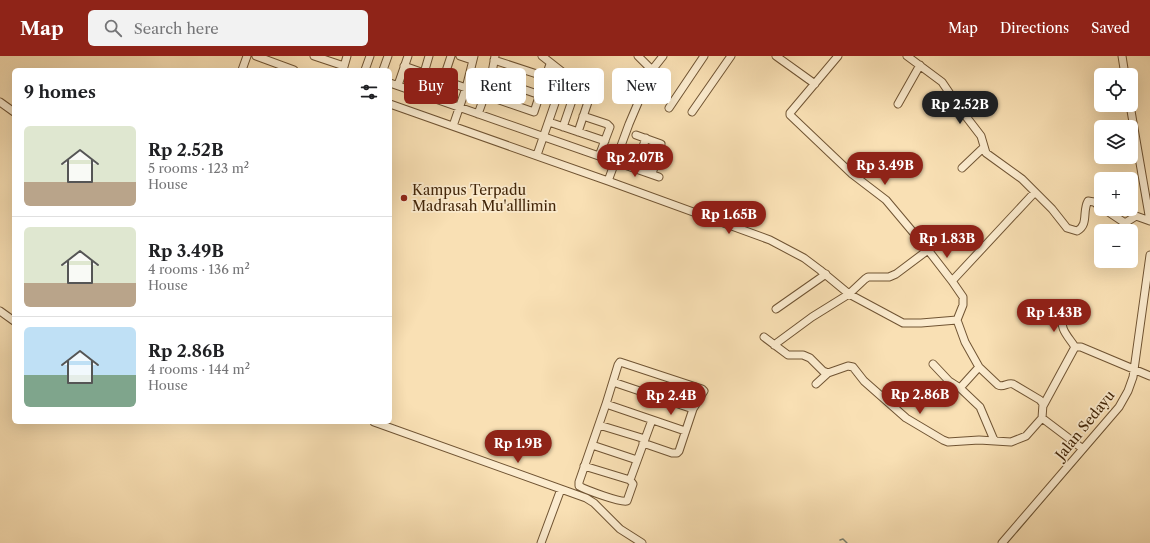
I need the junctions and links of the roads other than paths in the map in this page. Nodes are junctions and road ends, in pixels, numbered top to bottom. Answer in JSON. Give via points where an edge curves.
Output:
{"nodes":[{"id":1,"x":247,"y":56,"type":"edge"},
{"id":2,"x":256,"y":56,"type":"edge"},
{"id":3,"x":314,"y":56,"type":"edge"},
{"id":4,"x":347,"y":56,"type":"edge"},
{"id":5,"x":370,"y":56,"type":"edge"},
{"id":6,"x":388,"y":56,"type":"edge"},
{"id":7,"x":408,"y":56,"type":"edge"},
{"id":8,"x":429,"y":56,"type":"edge"},
{"id":9,"x":451,"y":56,"type":"edge"},
{"id":10,"x":460,"y":56,"type":"edge"},
{"id":11,"x":542,"y":56,"type":"edge"},
{"id":12,"x":638,"y":56,"type":"edge"},
{"id":13,"x":663,"y":56,"type":"edge"},
{"id":14,"x":704,"y":56,"type":"edge"},
{"id":15,"x":731,"y":56,"type":"edge"},
{"id":16,"x":776,"y":56,"type":"edge"},
{"id":17,"x":838,"y":56,"type":"edge"},
{"id":18,"x":907,"y":56,"type":"edge"},
{"id":19,"x":1122,"y":56,"type":"edge"},
{"id":20,"x":473,"y":58,"type":"edge"},
{"id":21,"x":495,"y":58,"type":"edge"},
{"id":22,"x":271,"y":59,"type":"edge"},
{"id":23,"x":550,"y":64,"type":"junction"},
{"id":24,"x":920,"y":65,"type":"junction"},
{"id":25,"x":404,"y":66,"type":"junction"},
{"id":26,"x":243,"y":68,"type":"edge"},
{"id":27,"x":290,"y":68,"type":"edge"},
{"id":28,"x":343,"y":68,"type":"edge"},
{"id":29,"x":366,"y":68,"type":"edge"},
{"id":30,"x":384,"y":68,"type":"edge"},
{"id":31,"x":410,"y":68,"type":"edge"},
{"id":32,"x":425,"y":68,"type":"edge"},
{"id":33,"x":447,"y":68,"type":"edge"},
{"id":34,"x":471,"y":68,"type":"edge"},
{"id":35,"x":493,"y":68,"type":"edge"},
{"id":36,"x":549,"y":68,"type":"edge"},
{"id":37,"x":556,"y":68,"type":"edge"},
{"id":38,"x":650,"y":68,"type":"edge"},
{"id":39,"x":654,"y":68,"type":"edge"},
{"id":40,"x":1124,"y":68,"type":"edge"},
{"id":41,"x":534,"y":73,"type":"edge"},
{"id":42,"x":392,"y":83,"type":"edge"},
{"id":43,"x":815,"y":84,"type":"junction"},
{"id":44,"x":398,"y":85,"type":"junction"},
{"id":45,"x":458,"y":85,"type":"edge"},
{"id":46,"x":466,"y":88,"type":"joint"},
{"id":47,"x":0,"y":102,"type":"edge"},
{"id":48,"x":482,"y":104,"type":"edge"},
{"id":49,"x":510,"y":104,"type":"edge"},
{"id":50,"x":537,"y":104,"type":"edge"},
{"id":51,"x":555,"y":104,"type":"edge"},
{"id":52,"x":571,"y":104,"type":"edge"},
{"id":53,"x":587,"y":104,"type":"edge"},
{"id":54,"x":638,"y":104,"type":"edge"},
{"id":55,"x":898,"y":104,"type":"dead end"},
{"id":56,"x":392,"y":105,"type":"edge"},
{"id":57,"x":459,"y":107,"type":"junction"},
{"id":58,"x":669,"y":108,"type":"dead end"},
{"id":59,"x":12,"y":111,"type":"edge"},
{"id":60,"x":692,"y":112,"type":"dead end"},
{"id":61,"x":1131,"y":112,"type":"edge"},
{"id":62,"x":478,"y":114,"type":"junction"},
{"id":63,"x":583,"y":116,"type":"junction"},
{"id":64,"x":549,"y":122,"type":"junction"},
{"id":65,"x":453,"y":126,"type":"junction"},
{"id":66,"x":563,"y":127,"type":"junction"},
{"id":67,"x":578,"y":132,"type":"junction"},
{"id":68,"x":636,"y":135,"type":"dead end"},
{"id":69,"x":543,"y":137,"type":"junction"},
{"id":70,"x":646,"y":138,"type":"junction"},
{"id":71,"x":605,"y":141,"type":"junction"},
{"id":72,"x":984,"y":148,"type":"junction"},
{"id":73,"x":537,"y":155,"type":"junction"},
{"id":74,"x":599,"y":156,"type":"junction"},
{"id":75,"x":616,"y":162,"type":"junction"},
{"id":76,"x":962,"y":168,"type":"dead end"},
{"id":77,"x":635,"y":169,"type":"junction"},
{"id":78,"x":608,"y":181,"type":"junction"},
{"id":79,"x":1034,"y":192,"type":"junction"},
{"id":80,"x":1094,"y":202,"type":"edge"},
{"id":81,"x":1114,"y":216,"type":"edge"},
{"id":82,"x":1136,"y":216,"type":"edge"},
{"id":83,"x":1136,"y":216,"type":"edge"},
{"id":84,"x":1150,"y":221,"type":"edge"},
{"id":85,"x":928,"y":250,"type":"junction"},
{"id":86,"x":1150,"y":255,"type":"edge"},
{"id":87,"x":826,"y":274,"type":"junction"},
{"id":88,"x":952,"y":281,"type":"junction"},
{"id":89,"x":849,"y":294,"type":"junction"},
{"id":90,"x":1142,"y":308,"type":"junction"},
{"id":91,"x":776,"y":310,"type":"dead end"},
{"id":92,"x":1150,"y":310,"type":"edge"},
{"id":93,"x":0,"y":311,"type":"edge"},
{"id":94,"x":1064,"y":315,"type":"dead end"},
{"id":95,"x":12,"y":320,"type":"edge"},
{"id":96,"x":958,"y":322,"type":"junction"},
{"id":97,"x":764,"y":337,"type":"dead end"},
{"id":98,"x":777,"y":343,"type":"junction"},
{"id":99,"x":1075,"y":347,"type":"junction"},
{"id":100,"x":933,"y":364,"type":"dead end"},
{"id":101,"x":979,"y":367,"type":"junction"},
{"id":102,"x":1133,"y":370,"type":"junction"},
{"id":103,"x":828,"y":373,"type":"junction"},
{"id":104,"x":1150,"y":376,"type":"edge"},
{"id":105,"x":612,"y":382,"type":"junction"},
{"id":106,"x":816,"y":384,"type":"dead end"},
{"id":107,"x":960,"y":388,"type":"junction"},
{"id":108,"x":606,"y":404,"type":"junction"},
{"id":109,"x":1043,"y":406,"type":"junction"},
{"id":110,"x":693,"y":409,"type":"junction"},
{"id":111,"x":1042,"y":418,"type":"junction"},
{"id":112,"x":652,"y":420,"type":"junction"},
{"id":113,"x":380,"y":424,"type":"edge"},
{"id":114,"x":599,"y":425,"type":"junction"},
{"id":115,"x":685,"y":431,"type":"junction"},
{"id":116,"x":994,"y":440,"type":"junction"},
{"id":117,"x":644,"y":441,"type":"junction"},
{"id":118,"x":592,"y":445,"type":"junction"},
{"id":119,"x":1082,"y":449,"type":"junction"},
{"id":120,"x":637,"y":460,"type":"junction"},
{"id":121,"x":584,"y":466,"type":"junction"},
{"id":122,"x":630,"y":480,"type":"junction"},
{"id":123,"x":561,"y":489,"type":"junction"},
{"id":124,"x":593,"y":492,"type":"junction"},
{"id":125,"x":603,"y":495,"type":"junction"},
{"id":126,"x":590,"y":500,"type":"junction"},
{"id":127,"x":598,"y":508,"type":"junction"},
{"id":128,"x":541,"y":543,"type":"edge"},
{"id":129,"x":642,"y":543,"type":"edge"},
{"id":130,"x":1002,"y":543,"type":"edge"}],
"edges":[{"from":1,"to":26,"type":"street"},
{"from":2,"to":22,"type":"street"},
{"from":3,"to":28,"type":"street"},
{"from":4,"to":28,"type":"street"},
{"from":5,"to":29,"type":"street"},
{"from":6,"to":30,"type":"street"},
{"from":7,"to":25,"type":"street"},
{"from":8,"to":32,"type":"street"},
{"from":9,"to":33,"type":"street"},
{"from":10,"to":20,"type":"street"},
{"from":11,"to":23,"type":"street"},
{"from":12,"to":38,"type":"street"},
{"from":13,"to":39,"type":"street"},
{"from":14,"to":58,"type":"street"},
{"from":15,"to":60,"type":"street"},
{"from":16,"to":43,"type":"street"},
{"from":17,"to":43,"type":"street"},
{"from":18,"to":24,"type":"street"},
{"from":19,"to":40,"type":"street"},
{"from":20,"to":34,"type":"street"},
{"from":21,"to":35,"type":"street"},
{"from":21,"to":41,"type":"street"},
{"from":22,"to":27,"type":"street"},
{"from":23,"to":36,"type":"street"},
{"from":23,"to":37,"type":"street"},
{"from":24,"to":55,"type":"street"},
{"from":24,"to":72,"type":"street","via":[[946,86],[981,136]]},
{"from":25,"to":31,"type":"street"},
{"from":25,"to":44,"type":"street"},
{"from":42,"to":44,"type":"street"},
{"from":43,"to":85,"type":"street","via":[[790,113],[791,117],[852,174],[886,200]]},
{"from":44,"to":57,"type":"street"},
{"from":45,"to":46,"type":"street"},
{"from":46,"to":57,"type":"street"},
{"from":47,"to":59,"type":"street"},
{"from":48,"to":62,"type":"street"},
{"from":49,"to":50,"type":"street","via":[[533,112]]},
{"from":51,"to":64,"type":"street"},
{"from":52,"to":66,"type":"street"},
{"from":53,"to":63,"type":"street"},
{"from":54,"to":75,"type":"street"},
{"from":56,"to":65,"type":"street"},
{"from":57,"to":62,"type":"street"},
{"from":57,"to":65,"type":"street"},
{"from":61,"to":84,"type":"street"},
{"from":62,"to":69,"type":"street"},
{"from":63,"to":67,"type":"street"},
{"from":63,"to":71,"type":"street","via":[[609,125]]},
{"from":64,"to":66,"type":"street"},
{"from":64,"to":69,"type":"street"},
{"from":65,"to":73,"type":"street"},
{"from":66,"to":67,"type":"street"},
{"from":67,"to":71,"type":"street"},
{"from":68,"to":70,"type":"street"},
{"from":69,"to":73,"type":"street"},
{"from":69,"to":74,"type":"street"},
{"from":70,"to":77,"type":"street"},
{"from":70,"to":77,"type":"street","via":[[661,145],[656,176]]},
{"from":71,"to":74,"type":"street"},
{"from":72,"to":76,"type":"street"},
{"from":72,"to":79,"type":"street"},
{"from":73,"to":78,"type":"street"},
{"from":74,"to":75,"type":"street"},
{"from":75,"to":77,"type":"street"},
{"from":75,"to":78,"type":"street"},
{"from":78,"to":87,"type":"street","via":[[776,243],[804,258]]},
{"from":79,"to":80,"type":"street","via":[[1068,228],[1077,231],[1083,227],[1088,202]]},
{"from":79,"to":88,"type":"street"},
{"from":81,"to":83,"type":"street","via":[[1125,223]]},
{"from":82,"to":84,"type":"street"},
{"from":85,"to":88,"type":"street"},
{"from":85,"to":89,"type":"street","via":[[896,274],[865,279]]},
{"from":86,"to":90,"type":"street","name":"Jalan Sedayu"},
{"from":87,"to":89,"type":"street"},
{"from":87,"to":91,"type":"street"},
{"from":88,"to":96,"type":"street","via":[[963,299]]},
{"from":89,"to":96,"type":"street","via":[[903,322]]},
{"from":89,"to":98,"type":"street"},
{"from":90,"to":92,"type":"street"},
{"from":90,"to":102,"type":"street","name":"Jalan Sedayu"},
{"from":93,"to":95,"type":"street"},
{"from":94,"to":99,"type":"street","via":[[1062,328]]},
{"from":96,"to":101,"type":"street","via":[[965,342]]},
{"from":97,"to":98,"type":"street"},
{"from":98,"to":103,"type":"street","via":[[788,355],[803,355],[810,358]]},
{"from":99,"to":102,"type":"street","via":[[1081,347]]},
{"from":99,"to":109,"type":"street"},
{"from":100,"to":107,"type":"street","via":[[949,381]]},
{"from":101,"to":107,"type":"street"},
{"from":101,"to":109,"type":"street","via":[[998,385],[1013,384],[1040,400]]},
{"from":102,"to":104,"type":"street"},
{"from":102,"to":119,"type":"street","name":"Jalan Sedayu","via":[[1131,385],[1119,407]]},
{"from":103,"to":106,"type":"street"},
{"from":103,"to":116,"type":"street","via":[[848,366],[853,367],[864,381],[906,418],[940,439],[948,442]]},
{"from":105,"to":108,"type":"street"},
{"from":105,"to":110,"type":"street"},
{"from":105,"to":110,"type":"street","via":[[618,365],[622,362],[702,389],[703,393]]},
{"from":107,"to":116,"type":"street","via":[[980,407]]},
{"from":108,"to":112,"type":"street"},
{"from":108,"to":114,"type":"street"},
{"from":109,"to":111,"type":"street"},
{"from":110,"to":115,"type":"street"},
{"from":111,"to":116,"type":"street","via":[[1026,436],[1018,440]]},
{"from":111,"to":119,"type":"street"},
{"from":112,"to":115,"type":"street"},
{"from":112,"to":117,"type":"street"},
{"from":113,"to":123,"type":"street"},
{"from":114,"to":117,"type":"street"},
{"from":114,"to":118,"type":"street"},
{"from":115,"to":117,"type":"street","via":[[677,453]]},
{"from":117,"to":120,"type":"street"},
{"from":118,"to":120,"type":"street"},
{"from":118,"to":121,"type":"street"},
{"from":119,"to":130,"type":"street","name":"Jalan Sedayu"},
{"from":120,"to":122,"type":"street"},
{"from":121,"to":122,"type":"street"},
{"from":121,"to":124,"type":"street","via":[[579,486]]},
{"from":122,"to":125,"type":"street","via":[[633,484],[626,502]]},
{"from":123,"to":126,"type":"street"},
{"from":123,"to":128,"type":"street"},
{"from":124,"to":125,"type":"street"},
{"from":124,"to":126,"type":"street"},
{"from":125,"to":127,"type":"street"},
{"from":126,"to":127,"type":"street"},
{"from":127,"to":129,"type":"street","via":[[620,529]]}]}
